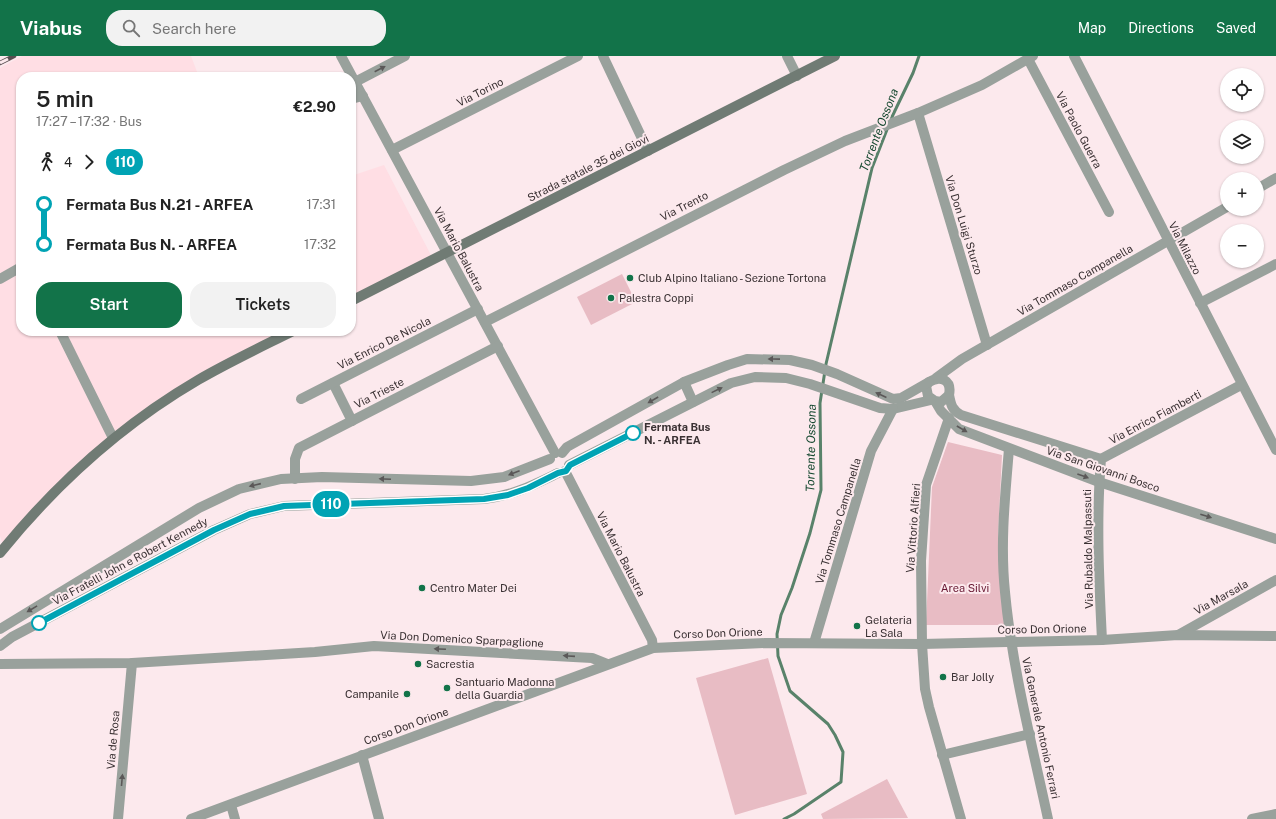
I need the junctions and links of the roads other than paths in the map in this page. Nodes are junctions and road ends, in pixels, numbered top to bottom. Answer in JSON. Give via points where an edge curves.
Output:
{"nodes":[{"id":1,"x":341,"y":56,"type":"edge"},
{"id":2,"x":405,"y":56,"type":"edge"},
{"id":3,"x":578,"y":56,"type":"edge"},
{"id":4,"x":603,"y":56,"type":"edge"},
{"id":5,"x":787,"y":56,"type":"edge"},
{"id":6,"x":835,"y":56,"type":"edge"},
{"id":7,"x":1074,"y":56,"type":"edge"},
{"id":8,"x":1030,"y":57,"type":"edge"},
{"id":9,"x":350,"y":72,"type":"edge"},
{"id":10,"x":797,"y":76,"type":"junction"},
{"id":11,"x":356,"y":81,"type":"edge"},
{"id":12,"x":356,"y":84,"type":"edge"},
{"id":13,"x":363,"y":96,"type":"junction"},
{"id":14,"x":356,"y":98,"type":"edge"},
{"id":15,"x":918,"y":113,"type":"junction"},
{"id":16,"x":392,"y":150,"type":"junction"},
{"id":17,"x":648,"y":151,"type":"junction"},
{"id":18,"x":1276,"y":178,"type":"edge"},
{"id":19,"x":1264,"y":185,"type":"edge"},
{"id":20,"x":1220,"y":210,"type":"edge"},
{"id":21,"x":1109,"y":212,"type":"dead end"},
{"id":22,"x":1168,"y":240,"type":"junction"},
{"id":23,"x":447,"y":252,"type":"junction"},
{"id":24,"x":1276,"y":264,"type":"edge"},
{"id":25,"x":16,"y":270,"type":"edge"},
{"id":26,"x":0,"y":279,"type":"edge"},
{"id":27,"x":356,"y":298,"type":"edge"},
{"id":28,"x":1200,"y":303,"type":"junction"},
{"id":29,"x":478,"y":309,"type":"junction"},
{"id":30,"x":485,"y":322,"type":"junction"},
{"id":31,"x":62,"y":336,"type":"edge"},
{"id":32,"x":283,"y":336,"type":"edge"},
{"id":33,"x":987,"y":345,"type":"junction"},
{"id":34,"x":498,"y":346,"type":"junction"},
{"id":35,"x":932,"y":380,"type":"junction"},
{"id":36,"x":684,"y":382,"type":"junction"},
{"id":37,"x":333,"y":383,"type":"junction"},
{"id":38,"x":1242,"y":385,"type":"junction"},
{"id":39,"x":949,"y":395,"type":"junction"},
{"id":40,"x":301,"y":400,"type":"dead end"},
{"id":41,"x":933,"y":400,"type":"junction"},
{"id":42,"x":693,"y":402,"type":"junction"},
{"id":43,"x":893,"y":409,"type":"junction"},
{"id":44,"x":949,"y":418,"type":"junction"},
{"id":45,"x":352,"y":421,"type":"junction"},
{"id":46,"x":612,"y":423,"type":"junction"},
{"id":47,"x":113,"y":438,"type":"junction"},
{"id":48,"x":621,"y":439,"type":"junction"},
{"id":49,"x":1009,"y":449,"type":"junction"},
{"id":50,"x":1276,"y":450,"type":"edge"},
{"id":51,"x":556,"y":455,"type":"junction"},
{"id":52,"x":1101,"y":459,"type":"junction"},
{"id":53,"x":564,"y":470,"type":"junction"},
{"id":54,"x":295,"y":479,"type":"junction"},
{"id":55,"x":1099,"y":482,"type":"junction"},
{"id":56,"x":1276,"y":539,"type":"edge"},
{"id":57,"x":0,"y":553,"type":"edge"},
{"id":58,"x":1276,"y":580,"type":"edge"},
{"id":59,"x":0,"y":629,"type":"edge"},
{"id":60,"x":1178,"y":635,"type":"junction"},
{"id":61,"x":1276,"y":636,"type":"edge"},
{"id":62,"x":1102,"y":640,"type":"junction"},
{"id":63,"x":1011,"y":642,"type":"junction"},
{"id":64,"x":814,"y":643,"type":"junction"},
{"id":65,"x":922,"y":644,"type":"junction"},
{"id":66,"x":0,"y":646,"type":"edge"},
{"id":67,"x":654,"y":648,"type":"junction"},
{"id":68,"x":0,"y":660,"type":"edge"},
{"id":69,"x":132,"y":663,"type":"junction"},
{"id":70,"x":5,"y":664,"type":"edge"},
{"id":71,"x":607,"y":664,"type":"junction"},
{"id":72,"x":1030,"y":734,"type":"junction"},
{"id":73,"x":362,"y":755,"type":"junction"},
{"id":74,"x":942,"y":755,"type":"junction"},
{"id":75,"x":230,"y":805,"type":"junction"},
{"id":76,"x":1276,"y":814,"type":"edge"},
{"id":77,"x":118,"y":819,"type":"edge"},
{"id":78,"x":191,"y":819,"type":"edge"},
{"id":79,"x":235,"y":819,"type":"edge"},
{"id":80,"x":379,"y":819,"type":"edge"},
{"id":81,"x":961,"y":819,"type":"edge"},
{"id":82,"x":1048,"y":819,"type":"edge"},
{"id":83,"x":1252,"y":819,"type":"edge"}],
"edges":[{"from":1,"to":9,"type":"street","name":"Via Mario Balustra"},
{"from":11,"to":2,"type":"street","one_way":true},
{"from":3,"to":16,"type":"street","name":"Via Torino"},
{"from":4,"to":17,"type":"street"},
{"from":5,"to":10,"type":"street"},
{"from":6,"to":10,"type":"main road","name":"Strada statale 35 dei Giovi"},
{"from":7,"to":22,"type":"street","name":"Via Milazzo"},
{"from":8,"to":15,"type":"street","name":"Via Trento","via":[[982,85]]},
{"from":8,"to":21,"type":"street","name":"Via Paolo Guerra"},
{"from":10,"to":17,"type":"main road","name":"Strada statale 35 dei Giovi"},
{"from":12,"to":13,"type":"street","name":"Via Mario Balustra"},
{"from":13,"to":14,"type":"street"},
{"from":13,"to":16,"type":"street","name":"Via Mario Balustra"},
{"from":15,"to":30,"type":"street","name":"Via Trento","via":[[868,131],[732,195]]},
{"from":15,"to":33,"type":"street","name":"Via Don Luigi Sturzo"},
{"from":16,"to":23,"type":"street","name":"Via Mario Balustra"},
{"from":17,"to":23,"type":"main road","name":"Strada statale 35 dei Giovi"},
{"from":18,"to":19,"type":"street"},
{"from":20,"to":22,"type":"street","name":"Via Tommaso Campanella"},
{"from":22,"to":28,"type":"street","name":"Via Milazzo"},
{"from":22,"to":33,"type":"street","name":"Via Tommaso Campanella"},
{"from":23,"to":27,"type":"main road","name":"Strada statale 35 dei Giovi"},
{"from":23,"to":29,"type":"street","name":"Via Mario Balustra"},
{"from":24,"to":28,"type":"street"},
{"from":25,"to":26,"type":"street"},
{"from":28,"to":38,"type":"street","name":"Via Milazzo"},
{"from":29,"to":30,"type":"street","name":"Via Mario Balustra"},
{"from":29,"to":37,"type":"street","name":"Via Enrico De Nicola"},
{"from":30,"to":34,"type":"street","name":"Via Mario Balustra"},
{"from":31,"to":47,"type":"street"},
{"from":32,"to":47,"type":"main road","via":[[198,380]]},
{"from":33,"to":35,"type":"street","name":"Via Tommaso Campanella","via":[[942,371]]},
{"from":34,"to":45,"type":"street","name":"Via Trieste"},
{"from":34,"to":51,"type":"street","name":"Via Mario Balustra"},
{"from":35,"to":36,"type":"street","name":"Via Fratelli John e Robert Kennedy","one_way":true,"via":[[901,398],[892,399],[812,365],[790,360],[747,359]]},
{"from":35,"to":39,"type":"street","via":[[943,378],[948,382]]},
{"from":35,"to":41,"type":"street","via":[[926,391]]},
{"from":36,"to":42,"type":"street"},
{"from":36,"to":46,"type":"street","name":"Via Fratelli John e Robert Kennedy","one_way":true},
{"from":37,"to":40,"type":"street","name":"Via Enrico De Nicola"},
{"from":37,"to":45,"type":"street"},
{"from":38,"to":50,"type":"street","name":"Via Milazzo"},
{"from":38,"to":52,"type":"street","name":"Via Enrico Fiamberti"},
{"from":39,"to":41,"type":"street","name":"Via Fratelli John e Robert Kennedy","via":[[946,399]]},
{"from":39,"to":52,"type":"street","name":"Via San Giovanni Bosco","via":[[955,412],[961,415]]},
{"from":41,"to":43,"type":"street","name":"Via Fratelli John e Robert Kennedy"},
{"from":41,"to":44,"type":"street","name":"Via San Giovanni Bosco"},
{"from":42,"to":43,"type":"street","name":"Via Fratelli John e Robert Kennedy","one_way":true,"via":[[731,383],[755,377],[786,378],[880,408]]},
{"from":42,"to":48,"type":"street","name":"Via Fratelli John e Robert Kennedy"},
{"from":43,"to":64,"type":"street","name":"Via Tommaso Campanella","via":[[871,452]]},
{"from":44,"to":49,"type":"street","name":"Via San Giovanni Bosco","one_way":true,"via":[[959,429]]},
{"from":44,"to":65,"type":"street","name":"Via Vittorio Alfieri","via":[[926,485],[921,561]]},
{"from":45,"to":54,"type":"street","name":"Via Trieste","via":[[299,448],[295,459]]},
{"from":46,"to":48,"type":"street"},
{"from":46,"to":51,"type":"street","name":"Via Fratelli John e Robert Kennedy"},
{"from":47,"to":57,"type":"main road","via":[[59,486]]},
{"from":48,"to":53,"type":"street","name":"Via Fratelli John e Robert Kennedy"},
{"from":49,"to":55,"type":"street","name":"Via San Giovanni Bosco","one_way":true},
{"from":49,"to":63,"type":"street","name":"Via Generale Antonio Ferrari","via":[[1002,536]]},
{"from":51,"to":53,"type":"street","via":[[568,458]]},
{"from":51,"to":53,"type":"street","via":[[550,468]]},
{"from":51,"to":54,"type":"street","name":"Via Fratelli John e Robert Kennedy","one_way":true,"via":[[504,477],[471,481],[322,477]]},
{"from":52,"to":55,"type":"street"},
{"from":53,"to":66,"type":"street","name":"Via Fratelli John e Robert Kennedy","via":[[528,488],[484,499],[284,506],[250,514],[214,530],[12,637]]},
{"from":53,"to":67,"type":"street","name":"Via Mario Balustra"},
{"from":54,"to":59,"type":"street","name":"Via Fratelli John e Robert Kennedy","one_way":true,"via":[[281,479],[239,488],[199,508]]},
{"from":55,"to":56,"type":"street","name":"Via San Giovanni Bosco","one_way":true},
{"from":55,"to":62,"type":"street","name":"Via Rubaldo Malpassuti","via":[[1098,561]]},
{"from":58,"to":60,"type":"street","name":"Via Marsala"},
{"from":60,"to":61,"type":"street","name":"Corso Don Orione"},
{"from":60,"to":62,"type":"street","name":"Corso Don Orione"},
{"from":62,"to":63,"type":"street","name":"Corso Don Orione"},
{"from":63,"to":65,"type":"street","name":"Corso Don Orione"},
{"from":63,"to":72,"type":"street","name":"Via Generale Antonio Ferrari"},
{"from":64,"to":65,"type":"street","name":"Corso Don Orione"},
{"from":64,"to":67,"type":"street","name":"Corso Don Orione"},
{"from":65,"to":74,"type":"street","name":"Via Vittorio Alfieri","via":[[925,689]]},
{"from":67,"to":71,"type":"street","name":"Corso Don Orione"},
{"from":68,"to":70,"type":"street"},
{"from":69,"to":70,"type":"street","name":"Via Don Domenico Sparpaglione"},
{"from":71,"to":69,"type":"street","name":"Via Don Domenico Sparpaglione","one_way":true,"via":[[592,658],[374,646]]},
{"from":77,"to":69,"type":"street","name":"Via de Rosa","one_way":true},
{"from":71,"to":73,"type":"street","name":"Corso Don Orione"},
{"from":72,"to":74,"type":"street"},
{"from":72,"to":82,"type":"street","name":"Via Generale Antonio Ferrari"},
{"from":73,"to":75,"type":"street","name":"Corso Don Orione"},
{"from":73,"to":80,"type":"street"},
{"from":74,"to":81,"type":"street","name":"Via Vittorio Alfieri"},
{"from":75,"to":78,"type":"street","name":"Corso Don Orione"},
{"from":75,"to":79,"type":"street"},
{"from":76,"to":83,"type":"street"}]}
